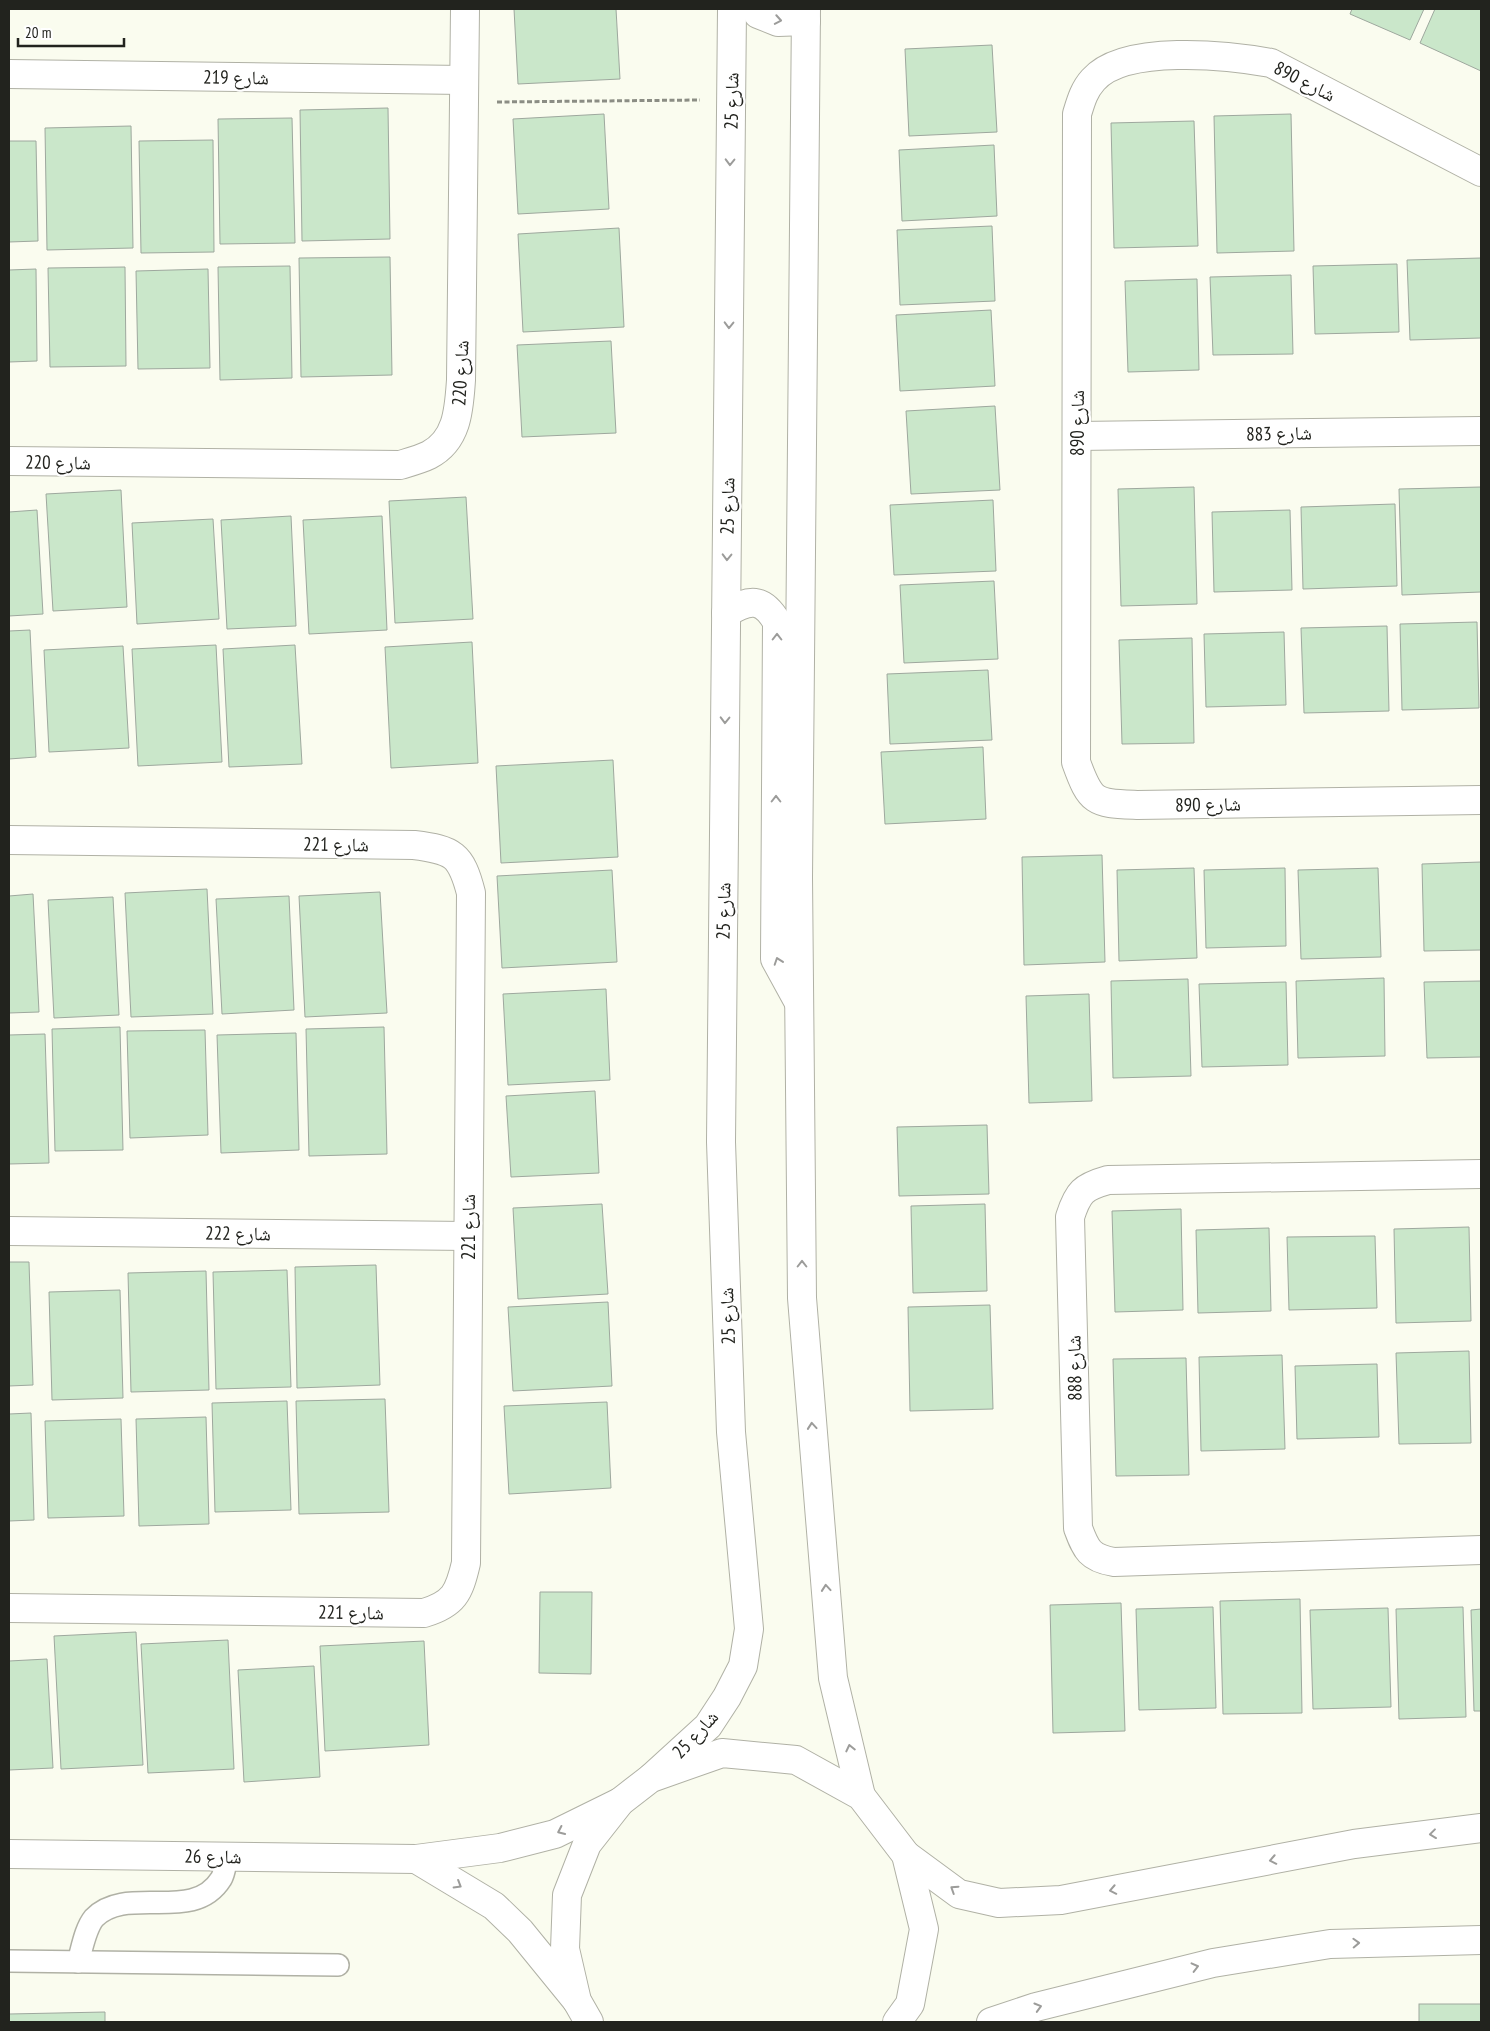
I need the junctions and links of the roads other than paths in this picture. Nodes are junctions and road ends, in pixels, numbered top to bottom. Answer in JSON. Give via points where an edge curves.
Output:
{"nodes":[{"id":1,"x":466,"y":9,"type":"edge"},
{"id":2,"x":732,"y":9,"type":"edge"},
{"id":3,"x":756,"y":9,"type":"edge"},
{"id":4,"x":806,"y":15,"type":"edge"},
{"id":5,"x":9,"y":74,"type":"edge"},
{"id":6,"x":464,"y":91,"type":"junction"},
{"id":7,"x":1481,"y":172,"type":"edge"},
{"id":8,"x":1481,"y":431,"type":"edge"},
{"id":9,"x":1077,"y":436,"type":"junction"},
{"id":10,"x":9,"y":461,"type":"edge"},
{"id":11,"x":726,"y":613,"type":"junction"},
{"id":12,"x":1481,"y":800,"type":"edge"},
{"id":13,"x":9,"y":840,"type":"edge"},
{"id":14,"x":800,"y":1004,"type":"junction"},
{"id":15,"x":1481,"y":1174,"type":"edge"},
{"id":16,"x":9,"y":1231,"type":"edge"},
{"id":17,"x":468,"y":1236,"type":"junction"},
{"id":18,"x":1481,"y":1550,"type":"edge"},
{"id":19,"x":9,"y":1608,"type":"edge"},
{"id":20,"x":651,"y":1778,"type":"junction"},
{"id":21,"x":861,"y":1796,"type":"junction"},
{"id":22,"x":620,"y":1802,"type":"junction"},
{"id":23,"x":1481,"y":1828,"type":"edge"},
{"id":24,"x":9,"y":1854,"type":"edge"},
{"id":25,"x":906,"y":1855,"type":"junction"},
{"id":26,"x":227,"y":1856,"type":"junction"},
{"id":27,"x":416,"y":1859,"type":"junction"},
{"id":28,"x":1481,"y":1940,"type":"edge"},
{"id":29,"x":9,"y":1961,"type":"edge"},
{"id":30,"x":78,"y":1962,"type":"junction"},
{"id":31,"x":338,"y":1965,"type":"dead end"},
{"id":32,"x":583,"y":2012,"type":"edge"},
{"id":33,"x":896,"y":2022,"type":"edge"},
{"id":34,"x":991,"y":2022,"type":"edge"}],
"edges":[{"from":1,"to":6,"type":"street","name":"شارع 220"},
{"from":2,"to":11,"type":"street","name":"شارع 25","one_way":true},
{"from":3,"to":4,"type":"street","one_way":true,"via":[[758,14],[778,22]]},
{"from":4,"to":14,"type":"street","via":[[798,867]]},
{"from":5,"to":6,"type":"street","name":"شارع 219"},
{"from":6,"to":10,"type":"street","name":"شارع 220","via":[[458,415],[449,438],[430,454],[400,465]]},
{"from":7,"to":9,"type":"street","name":"شارع 890","via":[[1271,62],[1235,56],[1156,55],[1108,69],[1094,79],[1082,95],[1077,114]]},
{"from":8,"to":9,"type":"street","name":"شارع 883"},
{"from":9,"to":12,"type":"street","name":"شارع 890","via":[[1076,762],[1092,796],[1103,803],[1138,806]]},
{"from":14,"to":11,"type":"street","one_way":true,"via":[[775,959],[777,622],[769,609],[752,602]]},
{"from":11,"to":20,"type":"street","name":"شارع 25","one_way":true,"via":[[721,1142],[731,1432],[749,1629],[743,1666],[708,1726]]},
{"from":13,"to":17,"type":"street","name":"شارع 221","via":[[414,845],[436,848],[455,856],[465,871],[470,893]]},
{"from":21,"to":14,"type":"street","one_way":true,"via":[[833,1678],[803,1308]]},
{"from":15,"to":18,"type":"street","name":"شارع 888","via":[[1108,1180],[1083,1190],[1070,1217],[1078,1528],[1089,1553],[1101,1560],[1114,1562]]},
{"from":16,"to":17,"type":"street","name":"شارع 222"},
{"from":17,"to":19,"type":"street","name":"شارع 221","via":[[466,1563],[455,1596],[441,1608],[424,1613]]},
{"from":20,"to":21,"type":"street","via":[[722,1753],[796,1760]]},
{"from":20,"to":22,"type":"street"},
{"from":21,"to":25,"type":"street"},
{"from":22,"to":27,"type":"street","name":"شارع 26","one_way":true,"via":[[555,1834],[500,1848]]},
{"from":22,"to":32,"type":"street","via":[[587,1844],[567,1895],[564,1949]]},
{"from":23,"to":25,"type":"street","one_way":true,"via":[[1354,1844],[1061,1900],[999,1903],[959,1894]]},
{"from":24,"to":26,"type":"street","name":"شارع 26"},
{"from":25,"to":33,"type":"street","via":[[924,1929],[910,2004]]},
{"from":26,"to":27,"type":"street","name":"شارع 26"},
{"from":26,"to":30,"type":"lane","via":[[222,1878],[210,1891],[191,1902],[114,1906],[94,1919]]},
{"from":27,"to":32,"type":"street","one_way":true,"via":[[494,1906],[520,1931]]},
{"from":34,"to":28,"type":"street","one_way":true,"via":[[1036,2007],[1213,1963],[1330,1944]]},
{"from":29,"to":30,"type":"lane"},
{"from":30,"to":31,"type":"lane"}]}
